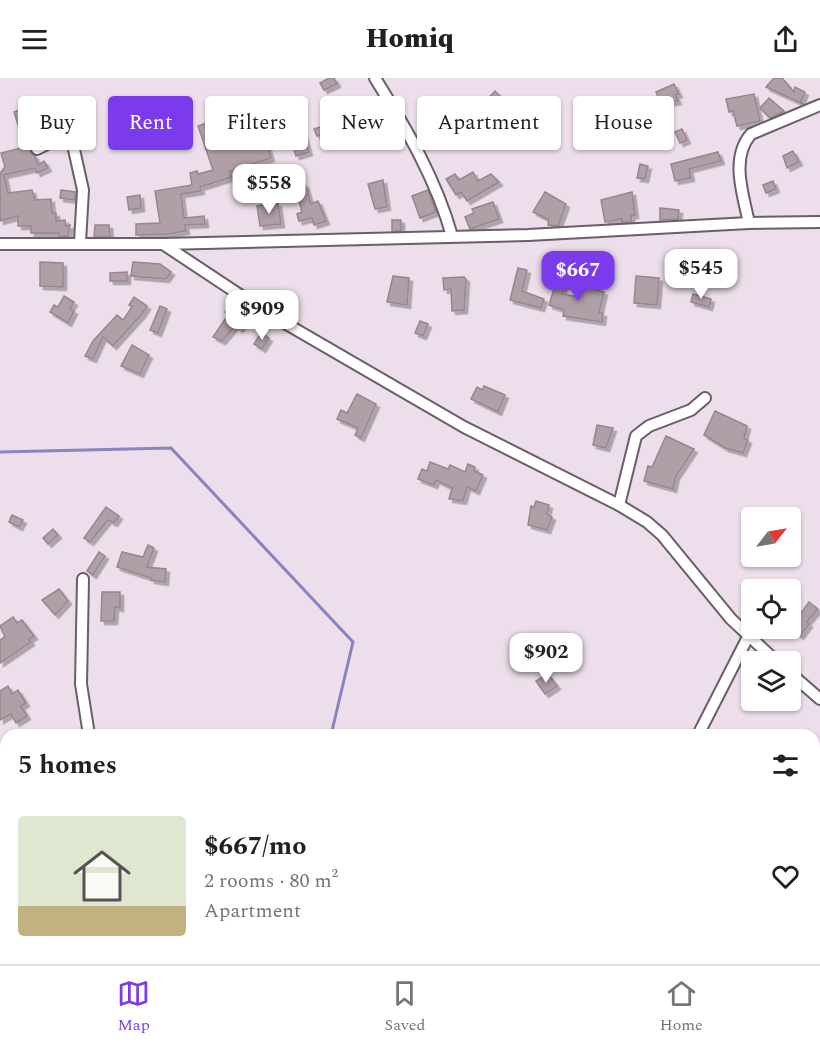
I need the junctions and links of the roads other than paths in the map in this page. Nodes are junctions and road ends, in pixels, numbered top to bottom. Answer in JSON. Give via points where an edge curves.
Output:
{"nodes":[{"id":1,"x":375,"y":78,"type":"edge"},
{"id":2,"x":820,"y":105,"type":"edge"},
{"id":3,"x":74,"y":150,"type":"edge"},
{"id":4,"x":820,"y":222,"type":"edge"},
{"id":5,"x":748,"y":223,"type":"junction"},
{"id":6,"x":452,"y":236,"type":"junction"},
{"id":7,"x":80,"y":242,"type":"junction"},
{"id":8,"x":0,"y":244,"type":"edge"},
{"id":9,"x":164,"y":244,"type":"junction"},
{"id":10,"x":705,"y":398,"type":"dead end"},
{"id":11,"x":619,"y":505,"type":"junction"},
{"id":12,"x":83,"y":579,"type":"dead end"},
{"id":13,"x":741,"y":627,"type":"edge"},
{"id":14,"x":747,"y":639,"type":"edge"},
{"id":15,"x":753,"y":639,"type":"edge"},
{"id":16,"x":766,"y":651,"type":"edge"},
{"id":17,"x":801,"y":683,"type":"edge"},
{"id":18,"x":820,"y":699,"type":"edge"},
{"id":19,"x":88,"y":729,"type":"edge"},
{"id":20,"x":701,"y":729,"type":"edge"}],
"edges":[{"from":1,"to":6,"type":"street","via":[[434,182]]},
{"from":2,"to":5,"type":"street","via":[[746,139],[739,170]]},
{"from":3,"to":7,"type":"street","via":[[83,190]]},
{"from":4,"to":5,"type":"street"},
{"from":5,"to":6,"type":"street","via":[[591,233]]},
{"from":6,"to":9,"type":"street"},
{"from":7,"to":8,"type":"street"},
{"from":7,"to":9,"type":"street"},
{"from":9,"to":11,"type":"street","via":[[264,311],[464,427]]},
{"from":10,"to":11,"type":"street","via":[[691,410],[650,426],[636,436]]},
{"from":11,"to":13,"type":"street","via":[[662,535]]},
{"from":12,"to":19,"type":"street","via":[[81,684]]},
{"from":14,"to":20,"type":"street"},
{"from":15,"to":16,"type":"street"},
{"from":17,"to":18,"type":"street"}]}
